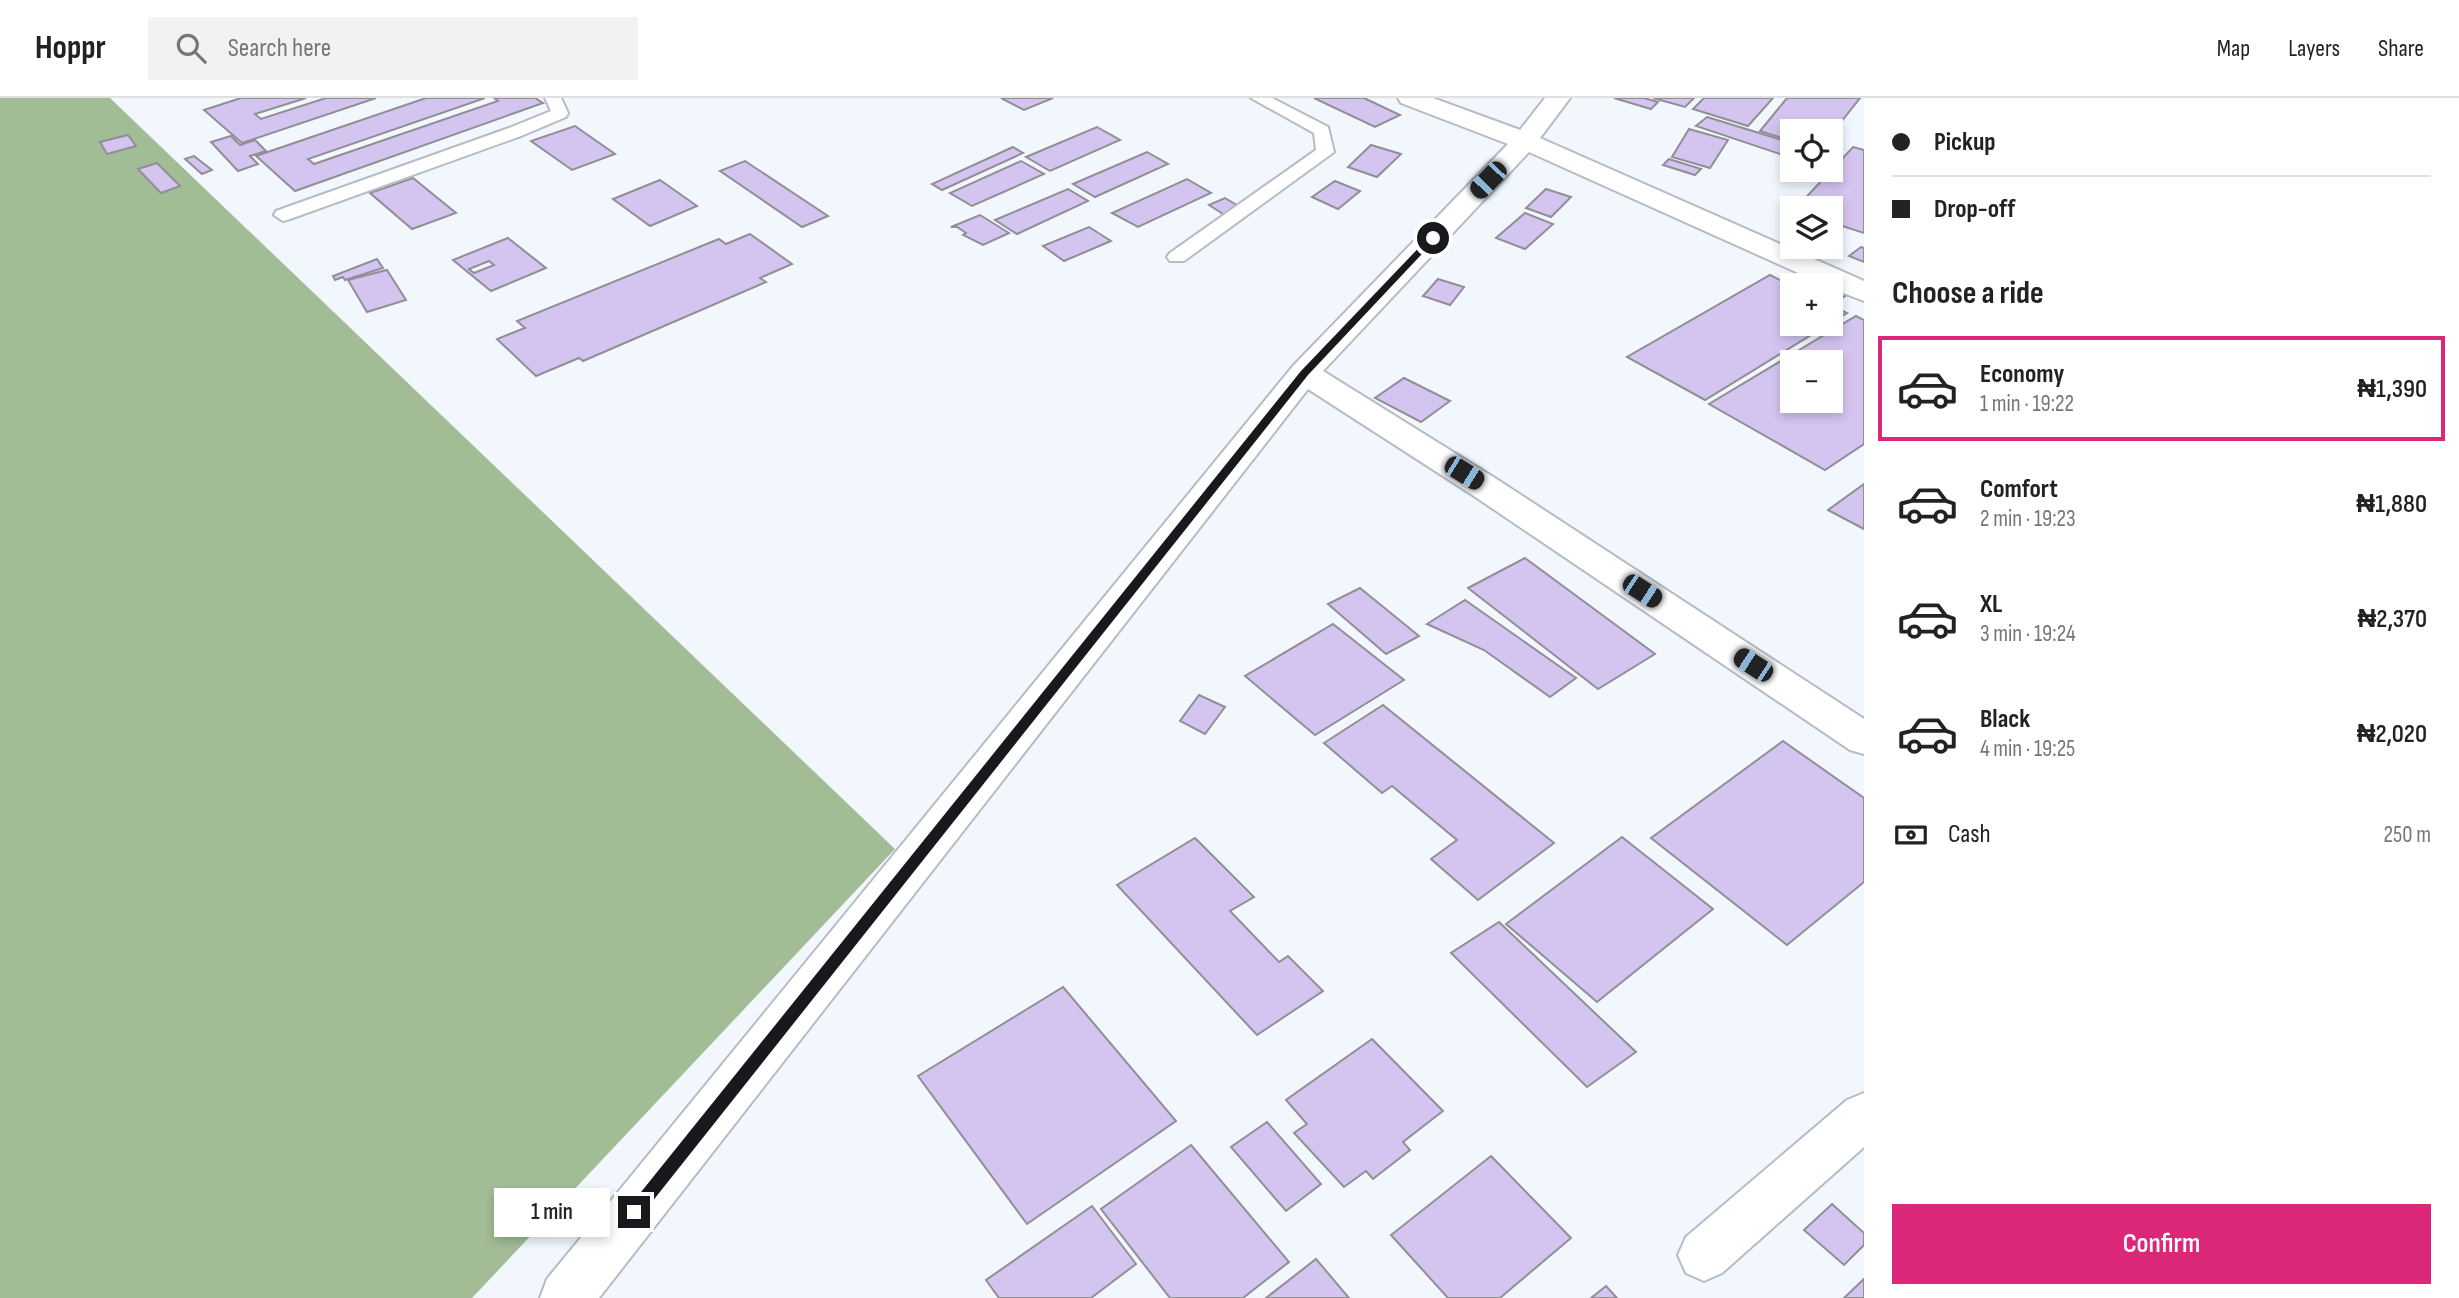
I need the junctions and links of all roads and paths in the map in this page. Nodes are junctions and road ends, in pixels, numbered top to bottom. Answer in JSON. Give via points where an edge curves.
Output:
{"nodes":[{"id":1,"x":553,"y":98,"type":"edge"},
{"id":2,"x":1259,"y":98,"type":"edge"},
{"id":3,"x":1410,"y":98,"type":"edge"},
{"id":4,"x":1558,"y":98,"type":"edge"},
{"id":5,"x":1525,"y":141,"type":"junction"},
{"id":6,"x":283,"y":215,"type":"dead end"},
{"id":7,"x":1177,"y":257,"type":"dead end"},
{"id":8,"x":1864,"y":292,"type":"edge"},
{"id":9,"x":1304,"y":373,"type":"junction"},
{"id":10,"x":1864,"y":739,"type":"edge"},
{"id":11,"x":1864,"y":1116,"type":"edge"},
{"id":12,"x":1704,"y":1255,"type":"dead end"},
{"id":13,"x":566,"y":1298,"type":"edge"}],
"edges":[{"from":1,"to":6,"type":"lane","via":[[560,113]]},
{"from":2,"to":7,"type":"lane","via":[[1322,131],[1325,152]]},
{"from":3,"to":5,"type":"street"},
{"from":4,"to":5,"type":"street"},
{"from":5,"to":8,"type":"street"},
{"from":5,"to":9,"type":"street"},
{"from":9,"to":10,"type":"street"},
{"from":9,"to":13,"type":"street"},
{"from":11,"to":12,"type":"street"}]}
